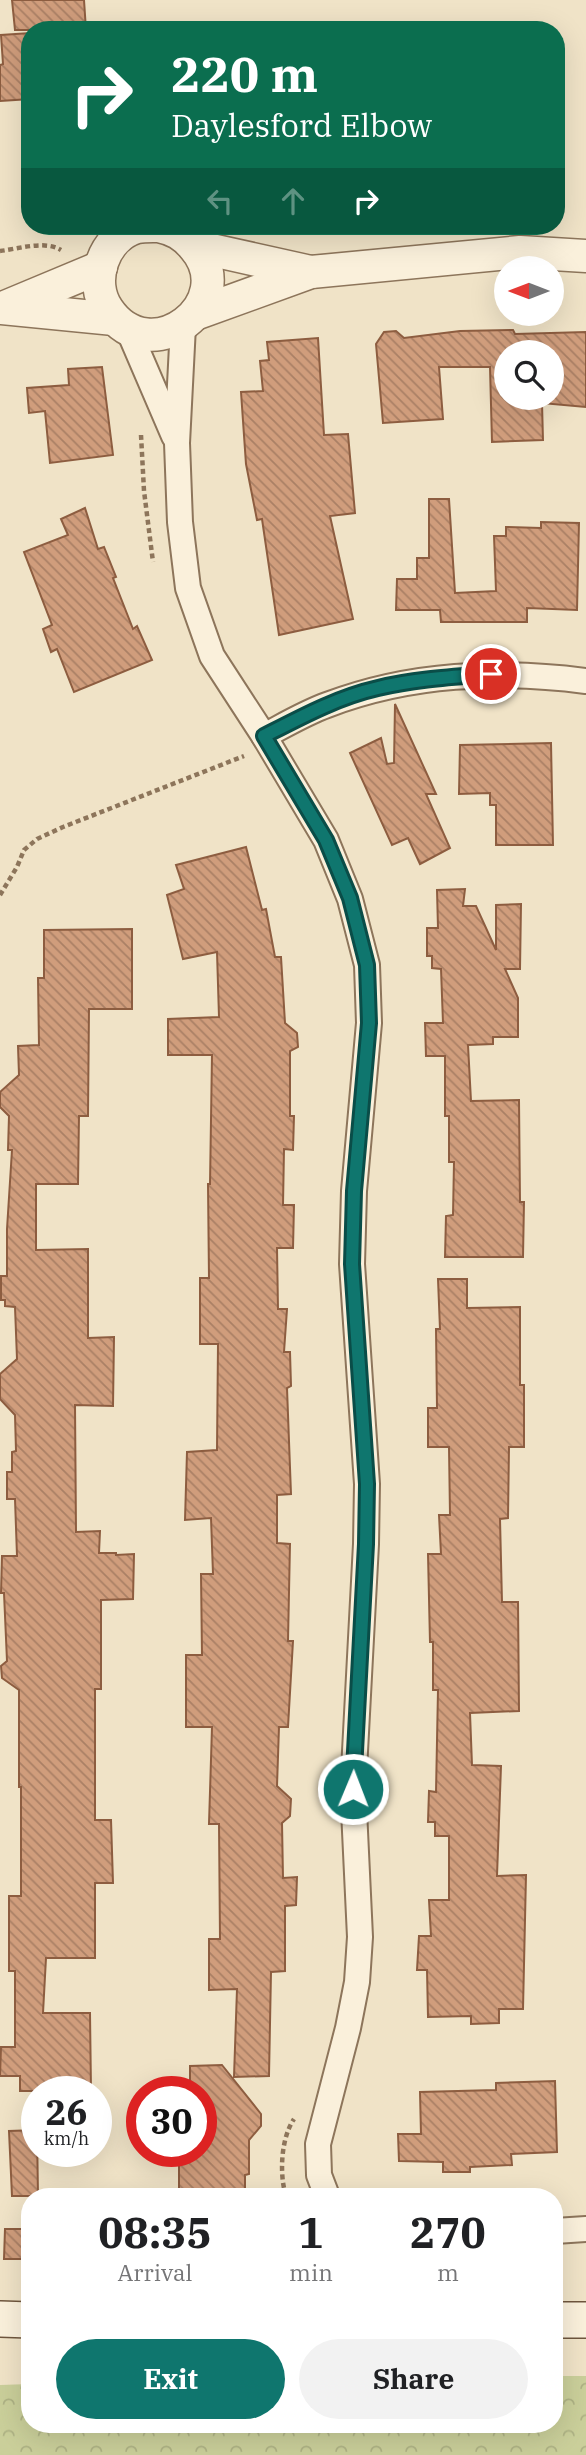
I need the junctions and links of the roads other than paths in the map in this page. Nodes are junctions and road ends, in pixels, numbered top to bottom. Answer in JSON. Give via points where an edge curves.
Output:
{"nodes":[{"id":1,"x":123,"y":235,"type":"edge"},
{"id":2,"x":182,"y":235,"type":"edge"},
{"id":3,"x":194,"y":246,"type":"junction"},
{"id":4,"x":586,"y":256,"type":"edge"},
{"id":5,"x":101,"y":267,"type":"junction"},
{"id":6,"x":311,"y":272,"type":"junction"},
{"id":7,"x":1,"y":308,"type":"edge"},
{"id":8,"x":189,"y":320,"type":"junction"},
{"id":9,"x":121,"y":324,"type":"junction"},
{"id":10,"x":177,"y":443,"type":"junction"},
{"id":11,"x":586,"y":681,"type":"edge"},
{"id":12,"x":264,"y":736,"type":"junction"},
{"id":13,"x":324,"y":2188,"type":"edge"},
{"id":14,"x":586,"y":2229,"type":"edge"},
{"id":15,"x":563,"y":2230,"type":"edge"},
{"id":16,"x":0,"y":2319,"type":"edge"},
{"id":17,"x":21,"y":2319,"type":"edge"},
{"id":18,"x":563,"y":2320,"type":"edge"},
{"id":19,"x":586,"y":2320,"type":"edge"}],
"edges":[{"from":1,"to":5,"type":"street","via":[[116,239]]},
{"from":2,"to":3,"type":"street"},
{"from":3,"to":6,"type":"street"},
{"from":3,"to":8,"type":"street","via":[[207,274],[206,292]]},
{"from":4,"to":6,"type":"street","via":[[520,252]]},
{"from":5,"to":7,"type":"street"},
{"from":5,"to":9,"type":"street","via":[[98,281],[103,303]]},
{"from":6,"to":8,"type":"street"},
{"from":7,"to":9,"type":"street"},
{"from":8,"to":9,"type":"street","via":[[158,335]]},
{"from":8,"to":10,"type":"street"},
{"from":9,"to":10,"type":"street"},
{"from":10,"to":12,"type":"street","via":[[188,588],[212,656]]},
{"from":11,"to":12,"type":"street","via":[[491,674],[429,679],[377,688],[324,706]]},
{"from":12,"to":13,"type":"street","via":[[326,840],[350,898],[367,965],[369,1023],[352,1264],[367,1484],[353,1789],[360,1937],[348,2028],[318,2144]]},
{"from":14,"to":15,"type":"street"},
{"from":16,"to":17,"type":"main road"},
{"from":18,"to":19,"type":"main road"}]}
